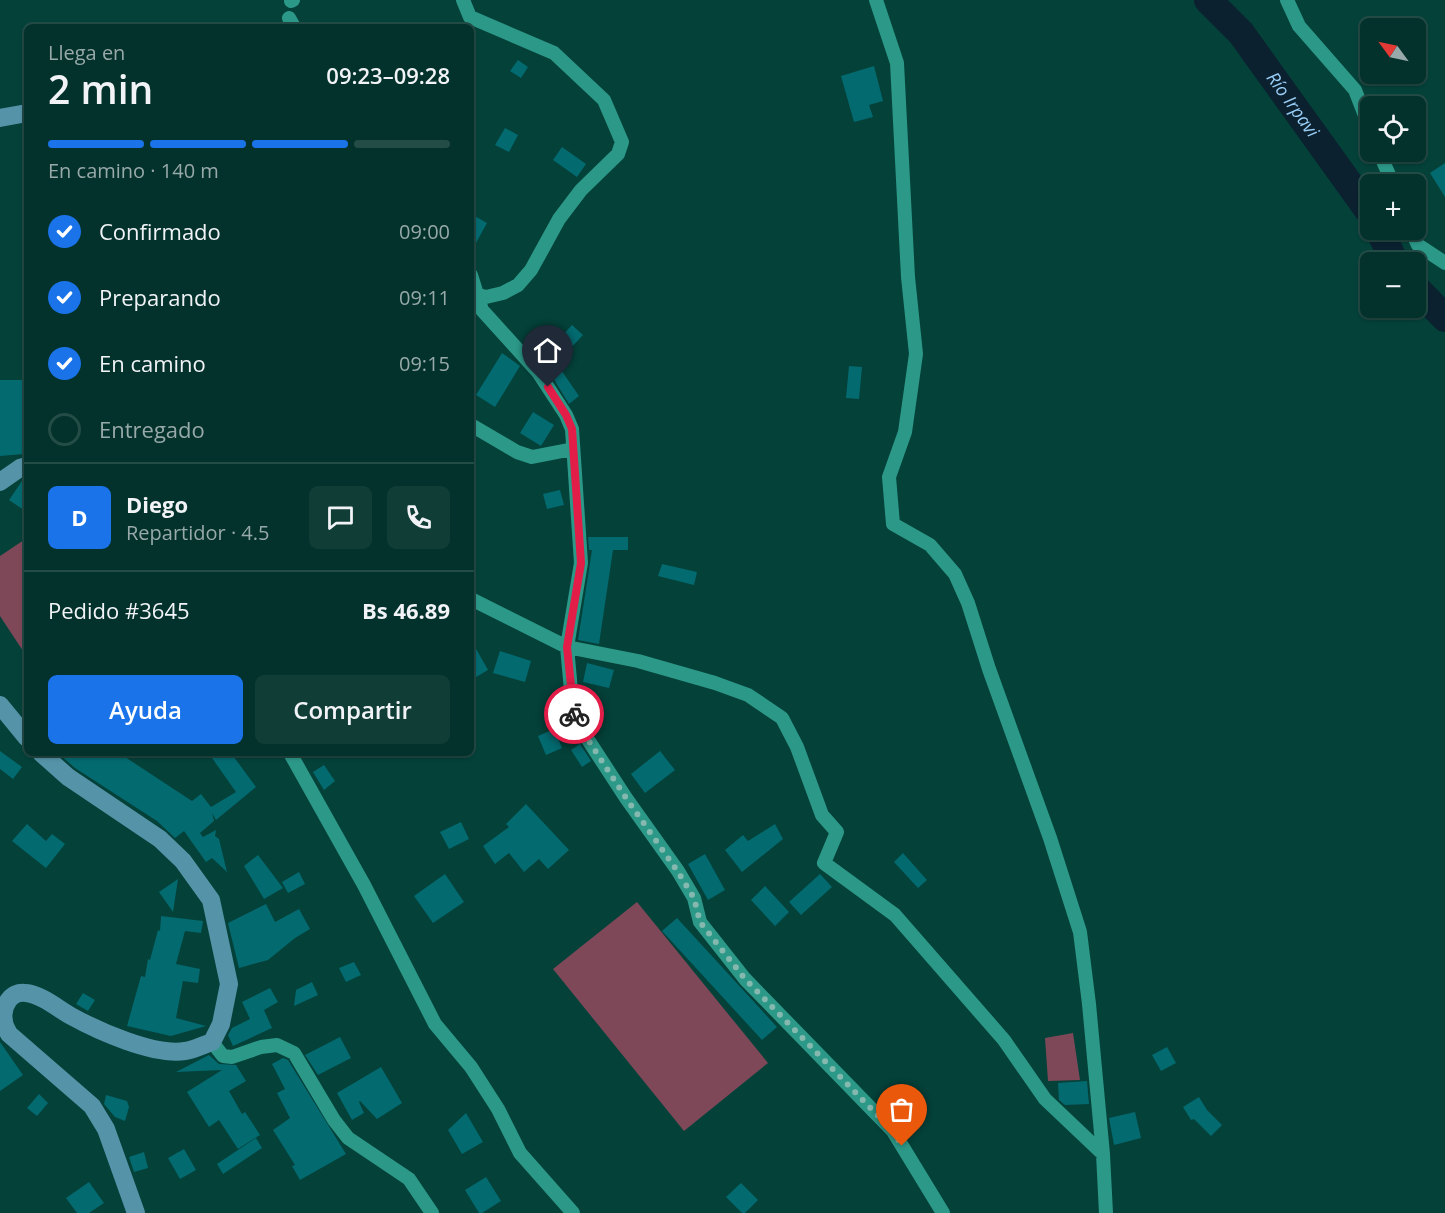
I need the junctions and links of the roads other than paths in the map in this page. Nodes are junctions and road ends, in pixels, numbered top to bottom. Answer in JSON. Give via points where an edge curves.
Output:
{"nodes":[{"id":1,"x":463,"y":0,"type":"edge"},
{"id":2,"x":876,"y":0,"type":"edge"},
{"id":3,"x":1287,"y":0,"type":"edge"},
{"id":4,"x":1360,"y":102,"type":"edge"},
{"id":5,"x":24,"y":114,"type":"edge"},
{"id":6,"x":0,"y":118,"type":"edge"},
{"id":7,"x":1416,"y":240,"type":"edge"},
{"id":8,"x":1445,"y":263,"type":"edge"},
{"id":9,"x":474,"y":293,"type":"edge"},
{"id":10,"x":474,"y":427,"type":"edge"},
{"id":11,"x":573,"y":449,"type":"junction"},
{"id":12,"x":24,"y":467,"type":"edge"},
{"id":13,"x":0,"y":482,"type":"edge"},
{"id":14,"x":474,"y":600,"type":"edge"},
{"id":15,"x":567,"y":647,"type":"junction"},
{"id":16,"x":0,"y":705,"type":"edge"},
{"id":17,"x":24,"y":734,"type":"edge"},
{"id":18,"x":44,"y":756,"type":"edge"},
{"id":19,"x":292,"y":756,"type":"edge"},
{"id":20,"x":212,"y":1042,"type":"junction"},
{"id":21,"x":1103,"y":1154,"type":"junction"},
{"id":22,"x":136,"y":1213,"type":"edge"},
{"id":23,"x":432,"y":1213,"type":"edge"},
{"id":24,"x":573,"y":1213,"type":"edge"},
{"id":25,"x":943,"y":1213,"type":"edge"},
{"id":26,"x":1106,"y":1213,"type":"edge"}],
"edges":[{"from":1,"to":9,"type":"street","via":[[470,17],[554,53],[604,100],[622,142],[618,154],[581,190],[559,219],[531,270],[518,285],[486,297]]},
{"from":2,"to":21,"type":"street","via":[[897,63],[916,354],[905,432],[889,477],[893,525],[930,545],[955,574],[1050,838],[1080,932]]},
{"from":3,"to":4,"type":"street","via":[[1299,26],[1355,90]]},
{"from":5,"to":6,"type":"main road"},
{"from":7,"to":8,"type":"street"},
{"from":9,"to":11,"type":"street","via":[[482,310],[538,372],[566,415],[572,429]]},
{"from":10,"to":11,"type":"street","via":[[532,457]]},
{"from":11,"to":15,"type":"street","via":[[581,563]]},
{"from":12,"to":13,"type":"main road"},
{"from":14,"to":15,"type":"street"},
{"from":15,"to":21,"type":"street","via":[[638,661],[716,683],[748,695],[782,718],[801,756],[822,815],[837,832],[824,863],[895,915],[1004,1040],[1045,1099]]},
{"from":15,"to":25,"type":"street","via":[[573,712],[694,898],[700,922],[745,979],[893,1131]]},
{"from":16,"to":17,"type":"main road"},
{"from":18,"to":20,"type":"main road","via":[[68,777],[160,839],[183,861],[211,900],[229,984],[221,1024]]},
{"from":19,"to":24,"type":"street","via":[[435,1024],[471,1067],[520,1153]]},
{"from":20,"to":22,"type":"main road","via":[[185,1051],[160,1050],[94,1028],[26,993],[10,998],[4,1007],[3,1020],[9,1034],[92,1106],[106,1129]]},
{"from":20,"to":23,"type":"street","via":[[223,1056],[277,1045],[294,1053],[348,1138],[409,1179]]},
{"from":21,"to":26,"type":"street"}]}
